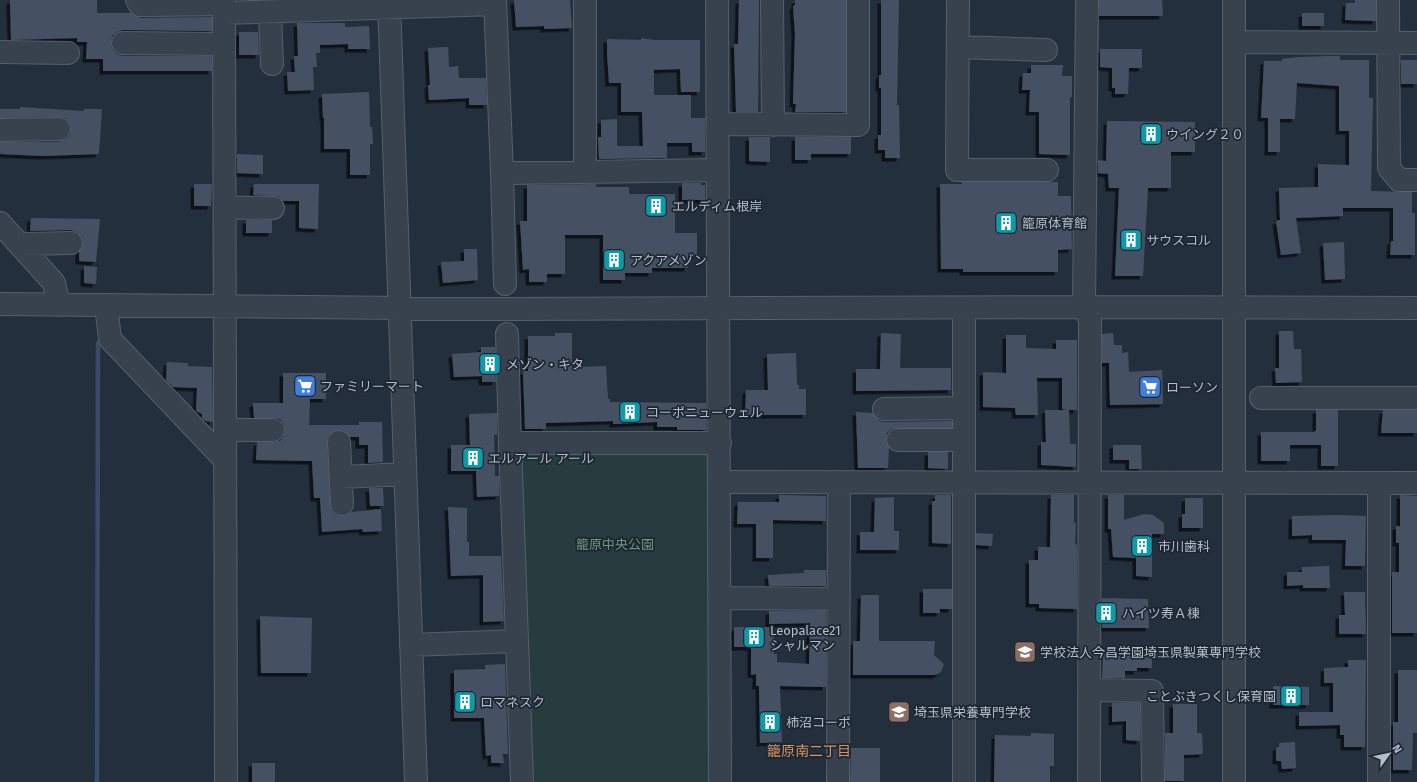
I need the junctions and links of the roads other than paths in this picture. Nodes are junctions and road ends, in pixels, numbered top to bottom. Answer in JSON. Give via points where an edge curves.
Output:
{"nodes":[{"id":1,"x":137,"y":0,"type":"edge"},
{"id":2,"x":585,"y":0,"type":"edge"},
{"id":3,"x":717,"y":0,"type":"edge"},
{"id":4,"x":772,"y":0,"type":"edge"},
{"id":5,"x":858,"y":0,"type":"edge"},
{"id":6,"x":958,"y":0,"type":"edge"},
{"id":7,"x":1087,"y":0,"type":"edge"},
{"id":8,"x":1234,"y":0,"type":"edge"},
{"id":9,"x":1388,"y":0,"type":"edge"},
{"id":10,"x":495,"y":2,"type":"edge"},
{"id":11,"x":389,"y":4,"type":"edge"},
{"id":12,"x":224,"y":6,"type":"edge"},
{"id":13,"x":270,"y":12,"type":"junction"},
{"id":14,"x":1234,"y":42,"type":"junction"},
{"id":15,"x":123,"y":43,"type":"dead end"},
{"id":16,"x":1388,"y":43,"type":"junction"},
{"id":17,"x":1417,"y":43,"type":"edge"},
{"id":18,"x":224,"y":44,"type":"junction"},
{"id":19,"x":958,"y":48,"type":"junction"},
{"id":20,"x":1046,"y":50,"type":"dead end"},
{"id":21,"x":0,"y":52,"type":"edge"},
{"id":22,"x":68,"y":53,"type":"dead end"},
{"id":23,"x":272,"y":64,"type":"dead end"},
{"id":24,"x":719,"y":124,"type":"junction"},
{"id":25,"x":773,"y":125,"type":"junction"},
{"id":26,"x":59,"y":129,"type":"dead end"},
{"id":27,"x":0,"y":130,"type":"edge"},
{"id":28,"x":717,"y":170,"type":"junction"},
{"id":29,"x":1047,"y":170,"type":"dead end"},
{"id":30,"x":585,"y":171,"type":"junction"},
{"id":31,"x":502,"y":173,"type":"junction"},
{"id":32,"x":1417,"y":180,"type":"edge"},
{"id":33,"x":225,"y":207,"type":"junction"},
{"id":34,"x":272,"y":208,"type":"dead end"},
{"id":35,"x":0,"y":223,"type":"edge"},
{"id":36,"x":72,"y":243,"type":"dead end"},
{"id":37,"x":20,"y":244,"type":"junction"},
{"id":38,"x":505,"y":284,"type":"dead end"},
{"id":39,"x":0,"y":304,"type":"edge"},
{"id":40,"x":59,"y":305,"type":"junction"},
{"id":41,"x":106,"y":305,"type":"junction"},
{"id":42,"x":225,"y":307,"type":"junction"},
{"id":43,"x":1084,"y":307,"type":"junction"},
{"id":44,"x":399,"y":308,"type":"junction"},
{"id":45,"x":964,"y":308,"type":"junction"},
{"id":46,"x":1233,"y":308,"type":"junction"},
{"id":47,"x":1417,"y":308,"type":"edge"},
{"id":48,"x":720,"y":309,"type":"junction"},
{"id":49,"x":507,"y":334,"type":"dead end"},
{"id":50,"x":1261,"y":398,"type":"dead end"},
{"id":51,"x":1417,"y":398,"type":"edge"},
{"id":52,"x":964,"y":408,"type":"junction"},
{"id":53,"x":884,"y":409,"type":"dead end"},
{"id":54,"x":225,"y":430,"type":"junction"},
{"id":55,"x":273,"y":430,"type":"dead end"},
{"id":56,"x":898,"y":440,"type":"dead end"},
{"id":57,"x":964,"y":440,"type":"junction"},
{"id":58,"x":339,"y":442,"type":"dead end"},
{"id":59,"x":510,"y":443,"type":"junction"},
{"id":60,"x":720,"y":443,"type":"junction"},
{"id":61,"x":225,"y":460,"type":"junction"},
{"id":62,"x":405,"y":474,"type":"junction"},
{"id":63,"x":341,"y":477,"type":"junction"},
{"id":64,"x":720,"y":482,"type":"junction"},
{"id":65,"x":839,"y":482,"type":"junction"},
{"id":66,"x":1091,"y":482,"type":"junction"},
{"id":67,"x":1234,"y":482,"type":"junction"},
{"id":68,"x":964,"y":483,"type":"junction"},
{"id":69,"x":1379,"y":483,"type":"junction"},
{"id":70,"x":1417,"y":483,"type":"edge"},
{"id":71,"x":342,"y":504,"type":"dead end"},
{"id":72,"x":720,"y":598,"type":"junction"},
{"id":73,"x":839,"y":599,"type":"junction"},
{"id":74,"x":517,"y":641,"type":"junction"},
{"id":75,"x":411,"y":645,"type":"junction"},
{"id":76,"x":1090,"y":690,"type":"junction"},
{"id":77,"x":226,"y":782,"type":"edge"},
{"id":78,"x":416,"y":782,"type":"edge"},
{"id":79,"x":522,"y":782,"type":"edge"},
{"id":80,"x":720,"y":782,"type":"edge"},
{"id":81,"x":838,"y":782,"type":"edge"},
{"id":82,"x":964,"y":782,"type":"edge"},
{"id":83,"x":1090,"y":782,"type":"edge"},
{"id":84,"x":1153,"y":782,"type":"edge"},
{"id":85,"x":1234,"y":782,"type":"edge"},
{"id":86,"x":1379,"y":782,"type":"edge"}],
"edges":[{"from":1,"to":12,"type":"street","via":[[140,4],[147,5]]},
{"from":2,"to":30,"type":"street"},
{"from":3,"to":24,"type":"street"},
{"from":4,"to":25,"type":"street"},
{"from":5,"to":25,"type":"street","via":[[858,125]]},
{"from":6,"to":19,"type":"street"},
{"from":7,"to":43,"type":"street"},
{"from":8,"to":14,"type":"street"},
{"from":9,"to":16,"type":"street"},
{"from":10,"to":11,"type":"street"},
{"from":10,"to":31,"type":"street"},
{"from":11,"to":13,"type":"street"},
{"from":11,"to":44,"type":"street"},
{"from":12,"to":13,"type":"street"},
{"from":12,"to":18,"type":"street"},
{"from":13,"to":23,"type":"street"},
{"from":14,"to":16,"type":"street"},
{"from":14,"to":46,"type":"street"},
{"from":15,"to":18,"type":"street"},
{"from":16,"to":17,"type":"street"},
{"from":16,"to":32,"type":"street","via":[[1389,168],[1399,180]]},
{"from":18,"to":33,"type":"street"},
{"from":19,"to":20,"type":"street"},
{"from":19,"to":29,"type":"street","via":[[956,170]]},
{"from":21,"to":22,"type":"street"},
{"from":24,"to":25,"type":"street"},
{"from":24,"to":28,"type":"street"},
{"from":26,"to":27,"type":"street"},
{"from":28,"to":30,"type":"street"},
{"from":28,"to":48,"type":"street"},
{"from":30,"to":31,"type":"street"},
{"from":31,"to":38,"type":"street"},
{"from":33,"to":34,"type":"street"},
{"from":33,"to":42,"type":"street"},
{"from":35,"to":37,"type":"street"},
{"from":36,"to":37,"type":"street"},
{"from":37,"to":40,"type":"street","via":[[54,283]]},
{"from":39,"to":40,"type":"street"},
{"from":40,"to":41,"type":"street"},
{"from":41,"to":42,"type":"street"},
{"from":41,"to":61,"type":"street","via":[[110,339]]},
{"from":42,"to":44,"type":"street"},
{"from":42,"to":54,"type":"street"},
{"from":43,"to":45,"type":"street"},
{"from":43,"to":46,"type":"street"},
{"from":43,"to":66,"type":"street","via":[[1090,320]]},
{"from":44,"to":48,"type":"street"},
{"from":44,"to":62,"type":"street"},
{"from":45,"to":48,"type":"street"},
{"from":45,"to":52,"type":"street"},
{"from":46,"to":47,"type":"street"},
{"from":46,"to":67,"type":"street"},
{"from":48,"to":60,"type":"street"},
{"from":49,"to":59,"type":"street"},
{"from":50,"to":51,"type":"street"},
{"from":52,"to":53,"type":"street"},
{"from":52,"to":57,"type":"street"},
{"from":54,"to":55,"type":"street"},
{"from":54,"to":61,"type":"street"},
{"from":56,"to":57,"type":"street"},
{"from":57,"to":68,"type":"street"},
{"from":58,"to":63,"type":"street"},
{"from":59,"to":60,"type":"street"},
{"from":59,"to":74,"type":"street"},
{"from":60,"to":64,"type":"street"},
{"from":61,"to":77,"type":"street"},
{"from":62,"to":63,"type":"street"},
{"from":62,"to":75,"type":"street"},
{"from":63,"to":71,"type":"street"},
{"from":64,"to":65,"type":"street"},
{"from":64,"to":72,"type":"street"},
{"from":65,"to":68,"type":"street"},
{"from":65,"to":73,"type":"street"},
{"from":66,"to":67,"type":"street"},
{"from":66,"to":68,"type":"street"},
{"from":66,"to":76,"type":"street"},
{"from":67,"to":69,"type":"street"},
{"from":67,"to":85,"type":"street"},
{"from":68,"to":82,"type":"street"},
{"from":69,"to":70,"type":"street"},
{"from":69,"to":86,"type":"street"},
{"from":72,"to":73,"type":"street"},
{"from":72,"to":80,"type":"street"},
{"from":73,"to":81,"type":"street"},
{"from":74,"to":75,"type":"street"},
{"from":74,"to":79,"type":"street"},
{"from":75,"to":78,"type":"street"},
{"from":76,"to":83,"type":"street"},
{"from":76,"to":84,"type":"street","via":[[1152,691]]}]}
